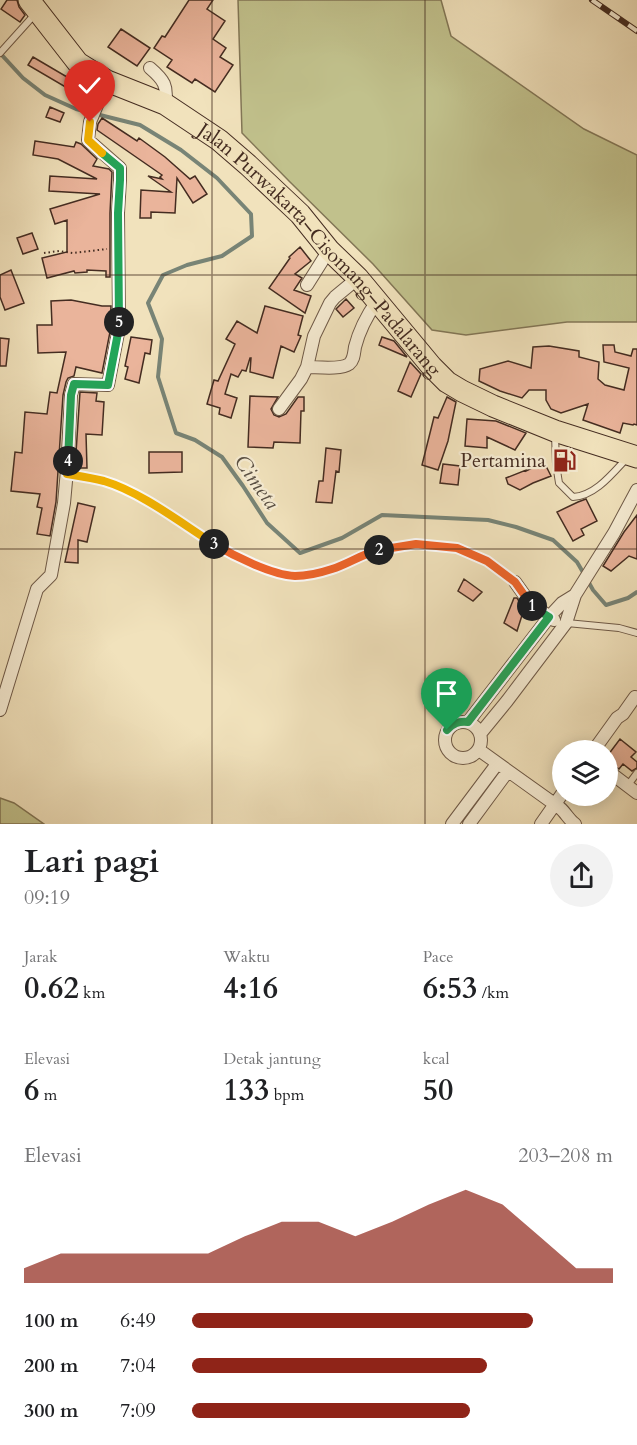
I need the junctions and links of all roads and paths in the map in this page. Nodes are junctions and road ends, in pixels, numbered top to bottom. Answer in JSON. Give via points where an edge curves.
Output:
{"nodes":[{"id":1,"x":33,"y":5,"type":"edge"},
{"id":2,"x":0,"y":53,"type":"edge"},
{"id":3,"x":150,"y":68,"type":"dead end"},
{"id":4,"x":107,"y":81,"type":"junction"},
{"id":5,"x":165,"y":104,"type":"junction"},
{"id":6,"x":118,"y":249,"type":"junction"},
{"id":7,"x":329,"y":250,"type":"junction"},
{"id":8,"x":44,"y":253,"type":"dead end"},
{"id":9,"x":358,"y":278,"type":"junction"},
{"id":10,"x":307,"y":285,"type":"dead end"},
{"id":11,"x":377,"y":301,"type":"junction"},
{"id":12,"x":307,"y":367,"type":"junction"},
{"id":13,"x":279,"y":409,"type":"dead end"},
{"id":14,"x":555,"y":431,"type":"junction"},
{"id":15,"x":633,"y":457,"type":"edge"},
{"id":16,"x":67,"y":474,"type":"junction"},
{"id":17,"x":637,"y":490,"type":"edge"},
{"id":18,"x":515,"y":582,"type":"joint"},
{"id":19,"x":578,"y":590,"type":"junction"},
{"id":20,"x":549,"y":617,"type":"junction"},
{"id":21,"x":565,"y":625,"type":"junction"},
{"id":22,"x":637,"y":633,"type":"edge"},
{"id":23,"x":635,"y":697,"type":"dead end"},
{"id":24,"x":0,"y":710,"type":"edge"},
{"id":25,"x":623,"y":714,"type":"junction"},
{"id":26,"x":468,"y":722,"type":"junction"},
{"id":27,"x":480,"y":734,"type":"junction"},
{"id":28,"x":601,"y":740,"type":"edge"},
{"id":29,"x":610,"y":740,"type":"edge"},
{"id":30,"x":477,"y":752,"type":"junction"},
{"id":31,"x":494,"y":768,"type":"junction"},
{"id":32,"x":506,"y":773,"type":"junction"},
{"id":33,"x":637,"y":773,"type":"edge"},
{"id":34,"x":618,"y":778,"type":"edge"},
{"id":35,"x":632,"y":789,"type":"edge"},
{"id":36,"x":554,"y":812,"type":"edge"},
{"id":37,"x":573,"y":822,"type":"edge"},
{"id":38,"x":452,"y":824,"type":"edge"},
{"id":39,"x":469,"y":824,"type":"edge"},
{"id":40,"x":541,"y":824,"type":"edge"}],
"edges":[{"from":1,"to":2,"type":"lane"},
{"from":1,"to":4,"type":"highway","name":"Jalan Purwakarta–Cisomang–Padalarang","via":[[78,63]]},
{"from":3,"to":5,"type":"street","via":[[165,84]]},
{"from":4,"to":5,"type":"highway","name":"Jalan Purwakarta–Cisomang–Padalarang"},
{"from":4,"to":6,"type":"street","via":[[90,122],[88,140],[120,168]]},
{"from":5,"to":7,"type":"highway","name":"Jalan Purwakarta–Cisomang–Padalarang","via":[[248,165],[300,214]]},
{"from":6,"to":8,"type":"path"},
{"from":6,"to":16,"type":"street","via":[[118,333],[108,385],[74,384]]},
{"from":7,"to":9,"type":"highway","name":"Jalan Purwakarta–Cisomang–Padalarang"},
{"from":7,"to":10,"type":"street"},
{"from":9,"to":11,"type":"highway","name":"Jalan Purwakarta–Cisomang–Padalarang"},
{"from":9,"to":12,"type":"street","via":[[330,303],[314,336]]},
{"from":11,"to":12,"type":"street","via":[[350,363]]},
{"from":11,"to":14,"type":"highway","name":"Jalan Purwakarta–Cisomang–Padalarang","via":[[447,382]]},
{"from":12,"to":13,"type":"street"},
{"from":14,"to":15,"type":"highway","name":"Jalan Purwakarta–Cisomang–Padalarang"},
{"from":14,"to":15,"type":"lane","via":[[559,483],[573,496],[582,496],[600,485]]},
{"from":16,"to":18,"type":"path","via":[[126,490],[221,548],[278,573],[313,574],[369,552],[416,544],[457,548],[487,561]]},
{"from":16,"to":24,"type":"street","via":[[51,575],[37,589]]},
{"from":17,"to":19,"type":"street"},
{"from":18,"to":20,"type":"street","via":[[530,603]]},
{"from":19,"to":20,"type":"street"},
{"from":19,"to":21,"type":"street"},
{"from":20,"to":21,"type":"street"},
{"from":20,"to":26,"type":"street"},
{"from":21,"to":22,"type":"lane"},
{"from":21,"to":27,"type":"street"},
{"from":23,"to":25,"type":"street"},
{"from":25,"to":28,"type":"street"},
{"from":25,"to":29,"type":"street","via":[[622,723]]},
{"from":26,"to":27,"type":"street"},
{"from":26,"to":30,"type":"street","via":[[451,726],[444,742],[453,756],[464,759]]},
{"from":27,"to":30,"type":"street"},
{"from":30,"to":31,"type":"street"},
{"from":30,"to":32,"type":"street"},
{"from":31,"to":32,"type":"street"},
{"from":31,"to":38,"type":"street"},
{"from":32,"to":36,"type":"street"},
{"from":32,"to":39,"type":"street"},
{"from":33,"to":35,"type":"lane"},
{"from":34,"to":35,"type":"street"},
{"from":36,"to":37,"type":"street"},
{"from":36,"to":40,"type":"street"}]}
